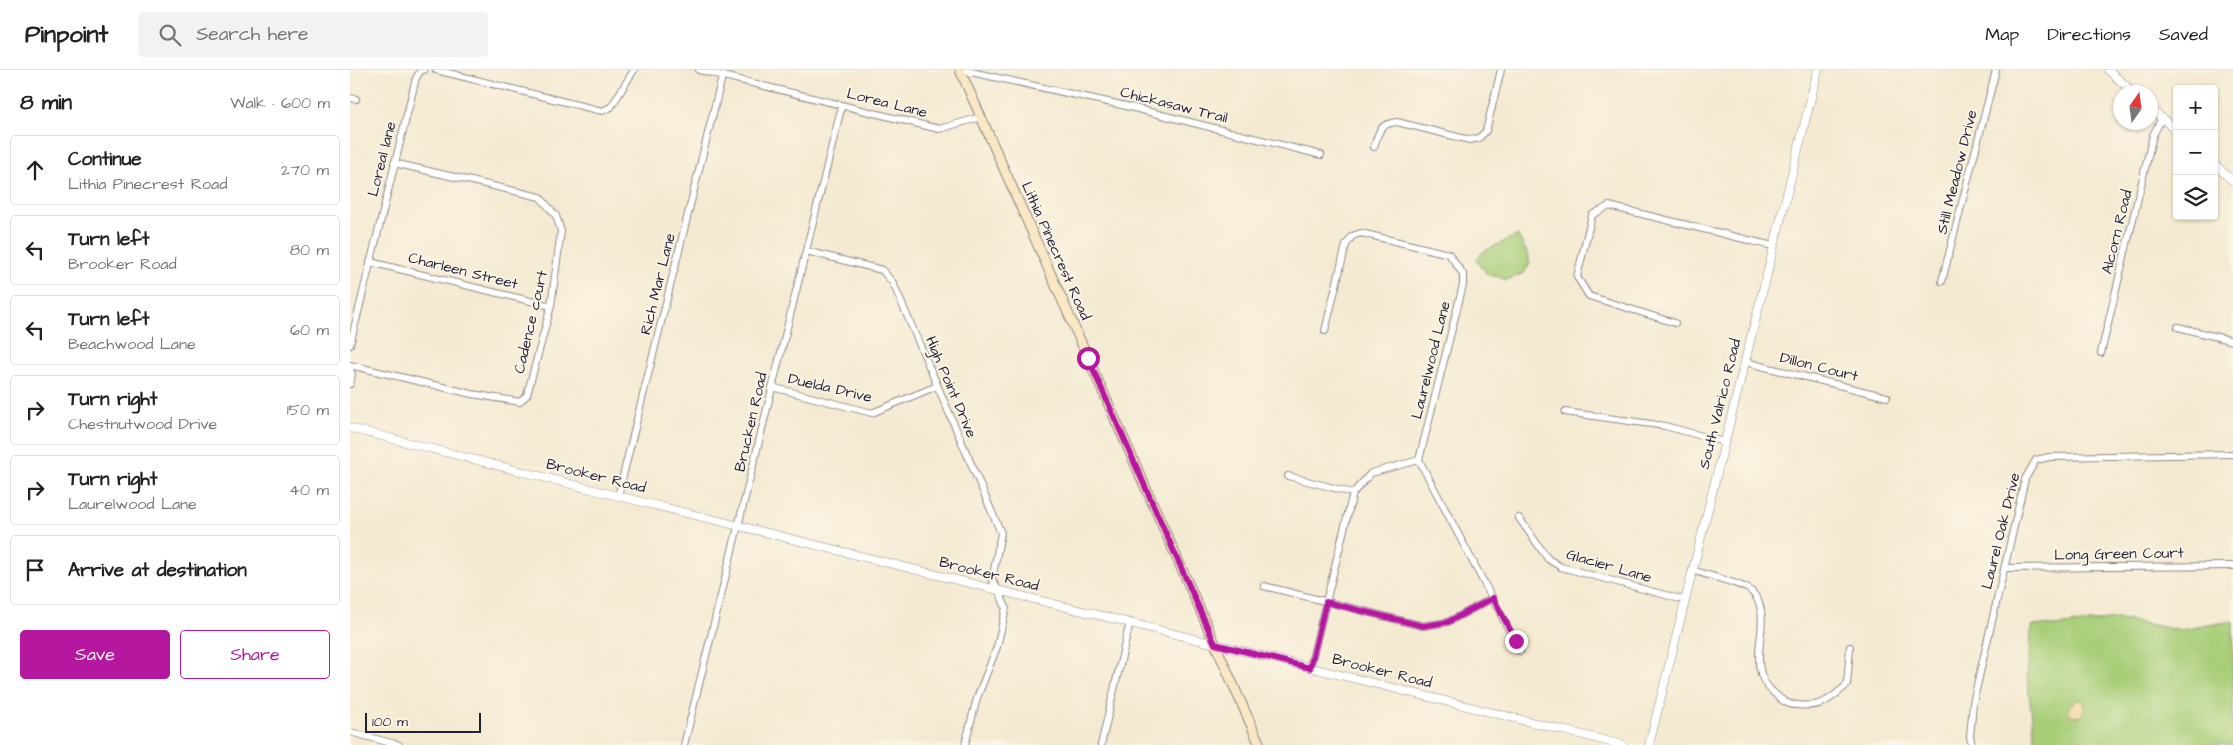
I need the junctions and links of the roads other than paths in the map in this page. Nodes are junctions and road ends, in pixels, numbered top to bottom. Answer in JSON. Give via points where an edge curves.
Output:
{"nodes":[{"id":1,"x":424,"y":70,"type":"edge"},
{"id":2,"x":436,"y":70,"type":"edge"},
{"id":3,"x":634,"y":70,"type":"edge"},
{"id":4,"x":699,"y":70,"type":"edge"},
{"id":5,"x":961,"y":70,"type":"edge"},
{"id":6,"x":1501,"y":70,"type":"edge"},
{"id":7,"x":1818,"y":70,"type":"edge"},
{"id":8,"x":1996,"y":70,"type":"edge"},
{"id":9,"x":2108,"y":70,"type":"edge"},
{"id":10,"x":722,"y":77,"type":"junction"},
{"id":11,"x":2125,"y":85,"type":"edge"},
{"id":12,"x":842,"y":105,"type":"junction"},
{"id":13,"x":2158,"y":115,"type":"edge"},
{"id":14,"x":981,"y":117,"type":"junction"},
{"id":15,"x":2162,"y":118,"type":"junction"},
{"id":16,"x":2176,"y":130,"type":"edge"},
{"id":17,"x":1374,"y":147,"type":"dead end"},
{"id":18,"x":1321,"y":155,"type":"dead end"},
{"id":19,"x":394,"y":163,"type":"junction"},
{"id":20,"x":2218,"y":168,"type":"edge"},
{"id":21,"x":2233,"y":181,"type":"edge"},
{"id":22,"x":1773,"y":246,"type":"junction"},
{"id":23,"x":806,"y":251,"type":"junction"},
{"id":24,"x":370,"y":262,"type":"junction"},
{"id":25,"x":1942,"y":281,"type":"dead end"},
{"id":26,"x":551,"y":306,"type":"junction"},
{"id":27,"x":1675,"y":323,"type":"dead end"},
{"id":28,"x":2178,"y":327,"type":"dead end"},
{"id":29,"x":1325,"y":331,"type":"dead end"},
{"id":30,"x":2233,"y":340,"type":"edge"},
{"id":31,"x":350,"y":345,"type":"edge"},
{"id":32,"x":2100,"y":353,"type":"dead end"},
{"id":33,"x":1745,"y":362,"type":"junction"},
{"id":34,"x":350,"y":367,"type":"edge"},
{"id":35,"x":350,"y":384,"type":"edge"},
{"id":36,"x":937,"y":386,"type":"junction"},
{"id":37,"x":772,"y":387,"type":"junction"},
{"id":38,"x":1888,"y":397,"type":"dead end"},
{"id":39,"x":1565,"y":412,"type":"dead end"},
{"id":40,"x":350,"y":428,"type":"edge"},
{"id":41,"x":1724,"y":442,"type":"junction"},
{"id":42,"x":2233,"y":454,"type":"edge"},
{"id":43,"x":1419,"y":460,"type":"junction"},
{"id":44,"x":1288,"y":476,"type":"dead end"},
{"id":45,"x":1353,"y":493,"type":"junction"},
{"id":46,"x":618,"y":496,"type":"junction"},
{"id":47,"x":1519,"y":518,"type":"dead end"},
{"id":48,"x":739,"y":526,"type":"junction"},
{"id":49,"x":2233,"y":566,"type":"edge"},
{"id":50,"x":2005,"y":568,"type":"junction"},
{"id":51,"x":1692,"y":570,"type":"junction"},
{"id":52,"x":1264,"y":586,"type":"dead end"},
{"id":53,"x":999,"y":591,"type":"junction"},
{"id":54,"x":1493,"y":598,"type":"junction"},
{"id":55,"x":1684,"y":600,"type":"junction"},
{"id":56,"x":1326,"y":602,"type":"junction"},
{"id":57,"x":1130,"y":622,"type":"junction"},
{"id":58,"x":1215,"y":644,"type":"junction"},
{"id":59,"x":1850,"y":647,"type":"dead end"},
{"id":60,"x":1520,"y":651,"type":"dead end"},
{"id":61,"x":1310,"y":668,"type":"junction"},
{"id":62,"x":350,"y":732,"type":"edge"},
{"id":63,"x":381,"y":743,"type":"edge"},
{"id":64,"x":400,"y":745,"type":"edge"},
{"id":65,"x":684,"y":745,"type":"edge"},
{"id":66,"x":966,"y":745,"type":"edge"},
{"id":67,"x":1101,"y":745,"type":"edge"},
{"id":68,"x":1260,"y":745,"type":"edge"},
{"id":69,"x":1623,"y":745,"type":"edge"},
{"id":70,"x":1649,"y":745,"type":"edge"},
{"id":71,"x":1972,"y":745,"type":"edge"}],
"edges":[{"from":1,"to":19,"type":"street","name":"Loreal lane","via":[[416,78]]},
{"from":2,"to":3,"type":"street","via":[[602,111],[611,106]]},
{"from":4,"to":10,"type":"street","name":"Lorea Lane"},
{"from":5,"to":14,"type":"main road","name":"Lithia Pinecrest Road"},
{"from":5,"to":18,"type":"street","name":"Chickasaw Trail","via":[[1126,106]]},
{"from":6,"to":17,"type":"street","via":[[1486,131],[1479,138],[1470,140],[1397,122],[1386,123],[1380,128]]},
{"from":7,"to":22,"type":"street","name":"South Valrico Road"},
{"from":8,"to":25,"type":"street","name":"Still Meadow Drive"},
{"from":9,"to":11,"type":"street"},
{"from":10,"to":12,"type":"street","name":"Lorea Lane"},
{"from":10,"to":46,"type":"street","name":"Rich Mar Lane"},
{"from":12,"to":14,"type":"street","name":"Lorea Lane","via":[[939,129]]},
{"from":12,"to":23,"type":"street","name":"Brucken Road"},
{"from":13,"to":15,"type":"street"},
{"from":14,"to":58,"type":"main road","name":"Lithia Pinecrest Road"},
{"from":15,"to":16,"type":"street"},
{"from":15,"to":32,"type":"street","name":"Alcorn Road","via":[[2153,136]]},
{"from":19,"to":24,"type":"street","name":"Loreal lane"},
{"from":19,"to":26,"type":"street","name":"Cadence court","via":[[540,197],[556,216],[561,231]]},
{"from":20,"to":21,"type":"street"},
{"from":22,"to":27,"type":"street","via":[[1609,206],[1592,215],[1577,277],[1589,296]]},
{"from":22,"to":33,"type":"street","name":"South Valrico Road"},
{"from":23,"to":36,"type":"street","name":"High Point Drive","via":[[882,270],[893,283]]},
{"from":23,"to":37,"type":"street","name":"Brucken Road"},
{"from":24,"to":26,"type":"street","name":"Charleen Street"},
{"from":24,"to":31,"type":"street","name":"Loreal lane"},
{"from":26,"to":34,"type":"street","name":"Cadence court","via":[[527,395],[520,402]]},
{"from":28,"to":30,"type":"street"},
{"from":29,"to":43,"type":"street","name":"Laurelwood Lane","via":[[1346,245],[1356,234],[1449,254],[1456,261],[1463,274],[1463,285]]},
{"from":33,"to":38,"type":"street","name":"Dillon Court"},
{"from":33,"to":41,"type":"street","name":"South Valrico Road"},
{"from":34,"to":35,"type":"street"},
{"from":36,"to":37,"type":"street","name":"Duelda Drive","via":[[872,413]]},
{"from":36,"to":53,"type":"street","name":"High Point Drive","via":[[1001,533],[992,580]]},
{"from":37,"to":48,"type":"street","name":"Brucken Road"},
{"from":39,"to":41,"type":"street","via":[[1665,426]]},
{"from":40,"to":46,"type":"street","name":"Brooker Road"},
{"from":41,"to":51,"type":"street","name":"South Valrico Road"},
{"from":42,"to":50,"type":"street","name":"Laurel Oak Drive","via":[[2049,457],[2036,460],[2025,479]]},
{"from":43,"to":45,"type":"street","via":[[1371,473]]},
{"from":43,"to":54,"type":"street"},
{"from":44,"to":45,"type":"street"},
{"from":45,"to":56,"type":"street"},
{"from":46,"to":48,"type":"street","name":"Brooker Road"},
{"from":47,"to":55,"type":"street","name":"Glacier Lane","via":[[1548,559],[1561,566]]},
{"from":48,"to":53,"type":"street","name":"Brooker Road"},
{"from":48,"to":65,"type":"street","name":"Brucken Road"},
{"from":49,"to":50,"type":"street","name":"Long Green Court"},
{"from":50,"to":71,"type":"street","name":"Laurel Oak Drive","via":[[1973,703]]},
{"from":51,"to":55,"type":"street","name":"South Valrico Road"},
{"from":51,"to":59,"type":"street","via":[[1750,590],[1759,604],[1763,625],[1758,663],[1766,686],[1787,705],[1811,707],[1831,700],[1848,685]]},
{"from":52,"to":56,"type":"street"},
{"from":53,"to":57,"type":"street","name":"Brooker Road"},
{"from":53,"to":66,"type":"street","name":"High Point Drive","via":[[1006,608],[997,648],[976,698]]},
{"from":54,"to":56,"type":"street","via":[[1448,622],[1423,626]]},
{"from":54,"to":60,"type":"street"},
{"from":55,"to":70,"type":"street","name":"South Valrico Road"},
{"from":56,"to":61,"type":"street"},
{"from":57,"to":58,"type":"street","name":"Brooker Road"},
{"from":57,"to":67,"type":"street"},
{"from":58,"to":61,"type":"street","name":"Brooker Road"},
{"from":58,"to":68,"type":"main road","name":"Lithia Pinecrest Road"},
{"from":61,"to":69,"type":"street","name":"Brooker Road"},
{"from":62,"to":63,"type":"street"},
{"from":63,"to":64,"type":"street"}]}
